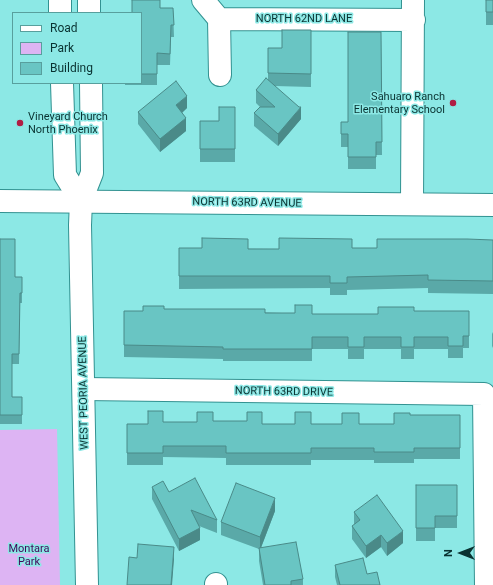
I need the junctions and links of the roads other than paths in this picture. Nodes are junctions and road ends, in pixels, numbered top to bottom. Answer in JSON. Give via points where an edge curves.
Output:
{"nodes":[{"id":1,"x":60,"y":0,"type":"edge"},
{"id":2,"x":89,"y":0,"type":"edge"},
{"id":3,"x":203,"y":0,"type":"edge"},
{"id":4,"x":413,"y":10,"type":"edge"},
{"id":5,"x":60,"y":12,"type":"edge"},
{"id":6,"x":90,"y":12,"type":"edge"},
{"id":7,"x":219,"y":19,"type":"junction"},
{"id":8,"x":220,"y":75,"type":"dead end"},
{"id":9,"x":62,"y":84,"type":"edge"},
{"id":10,"x":91,"y":84,"type":"edge"},
{"id":11,"x":0,"y":201,"type":"edge"},
{"id":12,"x":80,"y":201,"type":"junction"},
{"id":13,"x":412,"y":204,"type":"junction"},
{"id":14,"x":493,"y":205,"type":"edge"},
{"id":15,"x":84,"y":389,"type":"junction"},
{"id":16,"x":87,"y":585,"type":"edge"},
{"id":17,"x":486,"y":585,"type":"edge"}],
"edges":[{"from":1,"to":5,"type":"street"},
{"from":2,"to":6,"type":"street"},
{"from":3,"to":7,"type":"street"},
{"from":4,"to":7,"type":"street","name":"NORTH 62ND LANE"},
{"from":4,"to":13,"type":"street"},
{"from":7,"to":8,"type":"street"},
{"from":9,"to":12,"type":"street","name":"WEST PEORIA AVENUE","via":[[65,175]]},
{"from":10,"to":12,"type":"street","name":"WEST PEORIA AVENUE","via":[[92,173]]},
{"from":11,"to":12,"type":"street","name":"NORTH 63RD AVENUE"},
{"from":12,"to":13,"type":"street","name":"NORTH 63RD AVENUE"},
{"from":12,"to":15,"type":"street","name":"WEST PEORIA AVENUE"},
{"from":13,"to":14,"type":"street","name":"NORTH 63RD AVENUE"},
{"from":15,"to":16,"type":"street","name":"WEST PEORIA AVENUE"},
{"from":15,"to":17,"type":"street","name":"NORTH 63RD DRIVE","via":[[484,394]]}]}
